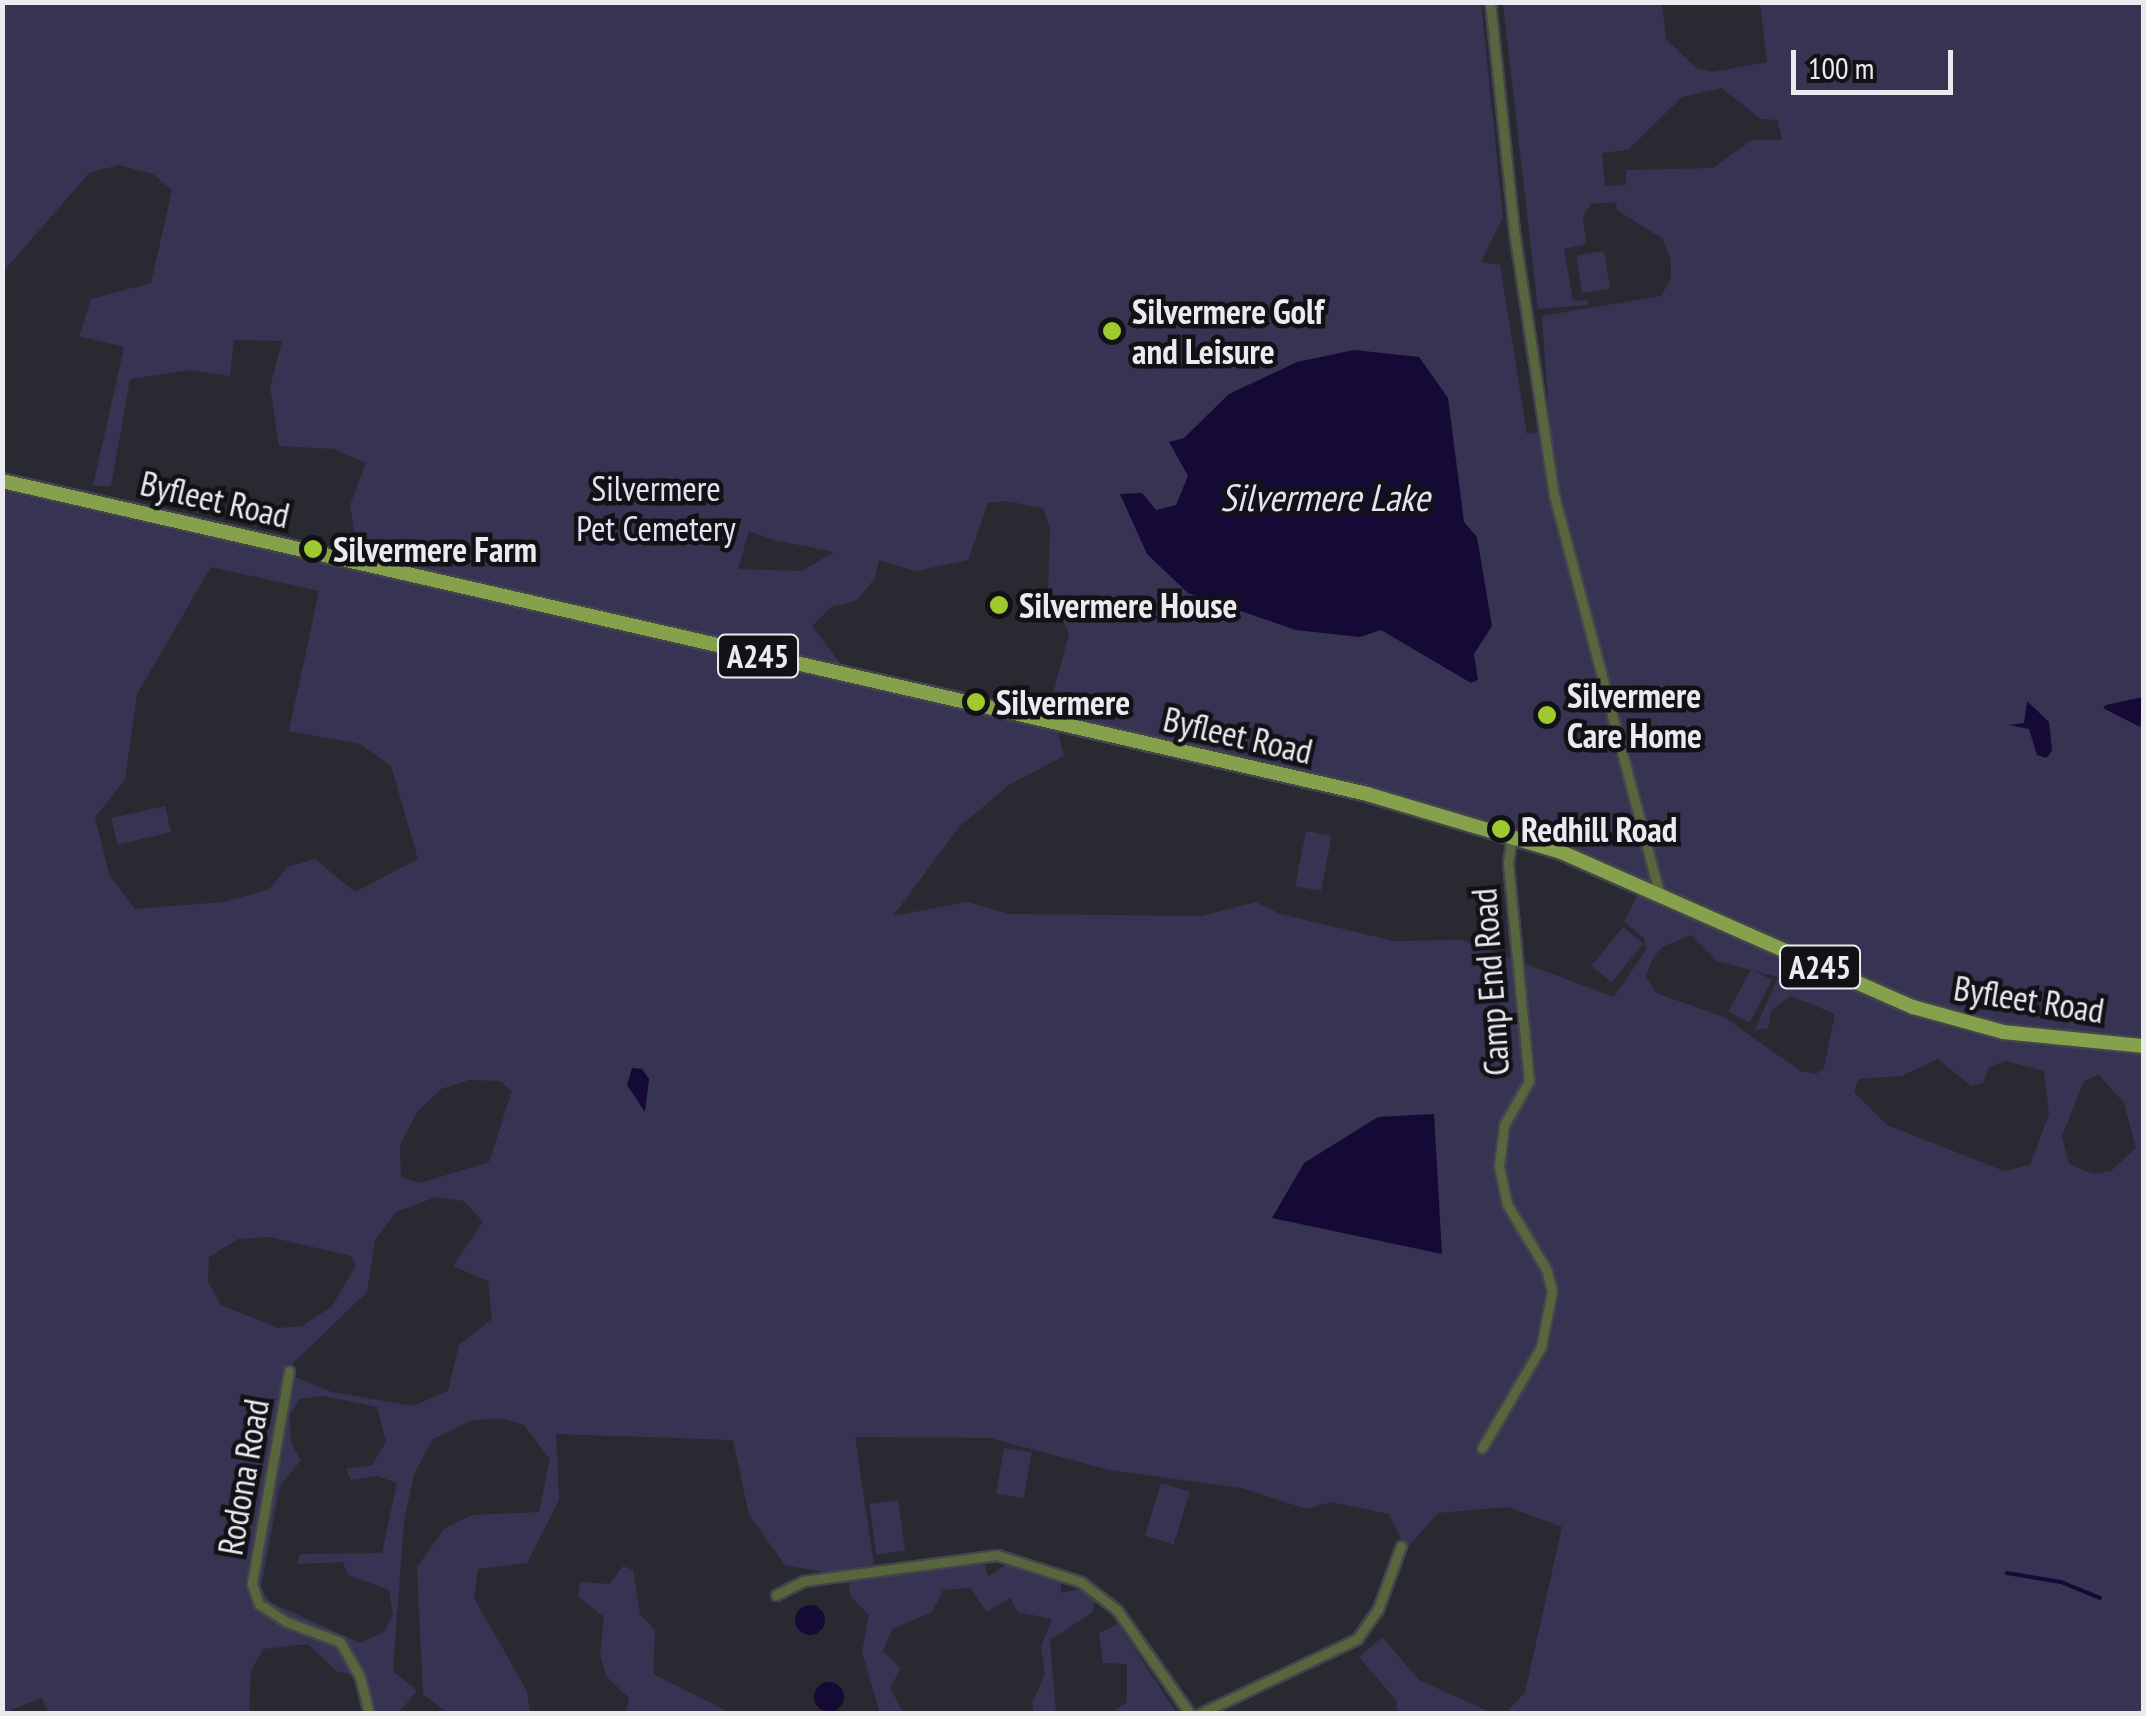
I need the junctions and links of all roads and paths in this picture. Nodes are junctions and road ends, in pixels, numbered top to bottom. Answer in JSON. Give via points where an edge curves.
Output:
{"nodes":[{"id":1,"x":1490,"y":2,"type":"edge"},
{"id":2,"x":2,"y":481,"type":"edge"},
{"id":3,"x":1512,"y":836,"type":"junction"},
{"id":4,"x":1659,"y":892,"type":"junction"},
{"id":5,"x":2144,"y":1046,"type":"edge"},
{"id":6,"x":289,"y":1371,"type":"dead end"},
{"id":7,"x":1482,"y":1448,"type":"dead end"},
{"id":8,"x":1401,"y":1546,"type":"dead end"},
{"id":9,"x":776,"y":1594,"type":"dead end"},
{"id":10,"x":369,"y":1714,"type":"edge"},
{"id":11,"x":1190,"y":1714,"type":"edge"},
{"id":12,"x":1199,"y":1714,"type":"edge"}],
"edges":[{"from":1,"to":4,"type":"street","via":[[1514,231],[1554,495]]},
{"from":2,"to":3,"type":"main road","name":"Byfleet Road","number":"A245","via":[[1366,794]]},
{"from":3,"to":4,"type":"main road","name":"Byfleet Road","number":"A245"},
{"from":3,"to":7,"type":"street","name":"Camp End Road","via":[[1529,1081],[1504,1125],[1499,1166],[1507,1204],[1546,1268],[1552,1291],[1541,1347]]},
{"from":4,"to":5,"type":"main road","name":"Byfleet Road","number":"A245","via":[[1912,1007],[2002,1032]]},
{"from":6,"to":10,"type":"street","name":"Rodona Road","via":[[252,1584],[260,1604],[287,1622],[340,1642],[360,1676]]},
{"from":8,"to":12,"type":"street","via":[[1378,1609],[1356,1639]]},
{"from":9,"to":11,"type":"street","via":[[803,1581],[997,1555],[1081,1582],[1117,1610]]}]}
